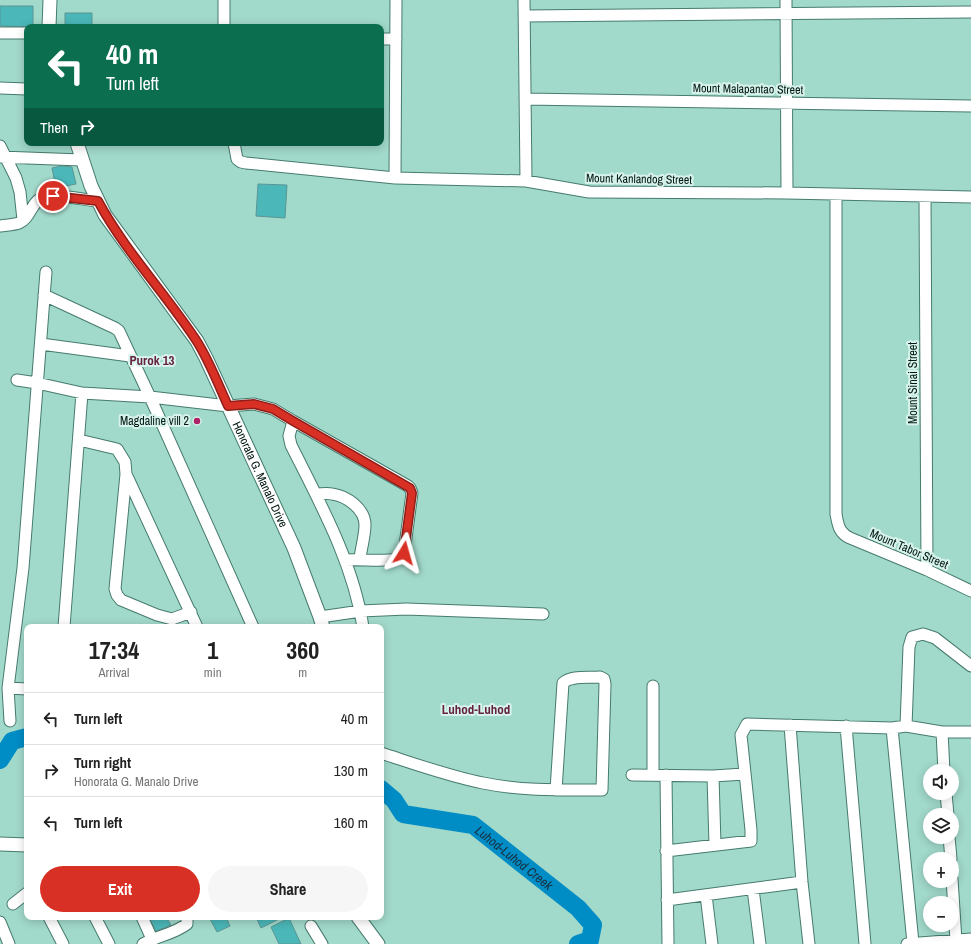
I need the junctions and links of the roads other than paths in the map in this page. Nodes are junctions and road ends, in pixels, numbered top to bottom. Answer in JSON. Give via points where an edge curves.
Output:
{"nodes":[{"id":1,"x":50,"y":0,"type":"edge"},
{"id":2,"x":224,"y":0,"type":"edge"},
{"id":3,"x":396,"y":0,"type":"edge"},
{"id":4,"x":524,"y":0,"type":"edge"},
{"id":5,"x":786,"y":0,"type":"edge"},
{"id":6,"x":971,"y":12,"type":"edge"},
{"id":7,"x":786,"y":14,"type":"junction"},
{"id":8,"x":524,"y":16,"type":"junction"},
{"id":9,"x":49,"y":24,"type":"edge"},
{"id":10,"x":224,"y":24,"type":"edge"},
{"id":11,"x":0,"y":33,"type":"edge"},
{"id":12,"x":24,"y":33,"type":"edge"},
{"id":13,"x":384,"y":39,"type":"edge"},
{"id":14,"x":396,"y":39,"type":"junction"},
{"id":15,"x":0,"y":88,"type":"edge"},
{"id":16,"x":24,"y":89,"type":"edge"},
{"id":17,"x":525,"y":100,"type":"junction"},
{"id":18,"x":787,"y":102,"type":"junction"},
{"id":19,"x":971,"y":106,"type":"edge"},
{"id":20,"x":0,"y":146,"type":"edge"},
{"id":21,"x":78,"y":146,"type":"edge"},
{"id":22,"x":235,"y":146,"type":"edge"},
{"id":23,"x":3,"y":157,"type":"edge"},
{"id":24,"x":82,"y":160,"type":"junction"},
{"id":25,"x":395,"y":178,"type":"junction"},
{"id":26,"x":526,"y":181,"type":"junction"},
{"id":27,"x":787,"y":193,"type":"junction"},
{"id":28,"x":836,"y":195,"type":"junction"},
{"id":29,"x":924,"y":197,"type":"junction"},
{"id":30,"x":971,"y":197,"type":"edge"},
{"id":31,"x":98,"y":201,"type":"junction"},
{"id":32,"x":23,"y":220,"type":"junction"},
{"id":33,"x":0,"y":226,"type":"edge"},
{"id":34,"x":46,"y":272,"type":"dead end"},
{"id":35,"x":44,"y":295,"type":"junction"},
{"id":36,"x":41,"y":344,"type":"junction"},
{"id":37,"x":130,"y":356,"type":"junction"},
{"id":38,"x":18,"y":380,"type":"dead end"},
{"id":39,"x":37,"y":383,"type":"junction"},
{"id":40,"x":82,"y":393,"type":"junction"},
{"id":41,"x":150,"y":397,"type":"junction"},
{"id":42,"x":228,"y":406,"type":"junction"},
{"id":43,"x":293,"y":421,"type":"junction"},
{"id":44,"x":79,"y":440,"type":"junction"},
{"id":45,"x":126,"y":474,"type":"junction"},
{"id":46,"x":316,"y":494,"type":"junction"},
{"id":47,"x":360,"y":559,"type":"junction"},
{"id":48,"x":346,"y":560,"type":"junction"},
{"id":49,"x":927,"y":570,"type":"junction"},
{"id":50,"x":971,"y":591,"type":"edge"},
{"id":51,"x":361,"y":611,"type":"junction"},
{"id":52,"x":191,"y":612,"type":"junction"},
{"id":53,"x":543,"y":614,"type":"dead end"},
{"id":54,"x":322,"y":622,"type":"edge"},
{"id":55,"x":64,"y":624,"type":"edge"},
{"id":56,"x":196,"y":624,"type":"edge"},
{"id":57,"x":252,"y":624,"type":"edge"},
{"id":58,"x":363,"y":624,"type":"edge"},
{"id":59,"x":971,"y":666,"type":"edge"},
{"id":60,"x":653,"y":686,"type":"dead end"},
{"id":61,"x":8,"y":688,"type":"junction"},
{"id":62,"x":24,"y":689,"type":"edge"},
{"id":63,"x":10,"y":721,"type":"dead end"},
{"id":64,"x":790,"y":725,"type":"junction"},
{"id":65,"x":846,"y":726,"type":"junction"},
{"id":66,"x":906,"y":726,"type":"junction"},
{"id":67,"x":892,"y":728,"type":"junction"},
{"id":68,"x":942,"y":732,"type":"junction"},
{"id":69,"x":971,"y":732,"type":"edge"},
{"id":70,"x":384,"y":754,"type":"edge"},
{"id":71,"x":944,"y":764,"type":"edge"},
{"id":72,"x":744,"y":774,"type":"junction"},
{"id":73,"x":632,"y":775,"type":"dead end"},
{"id":74,"x":653,"y":775,"type":"junction"},
{"id":75,"x":666,"y":775,"type":"junction"},
{"id":76,"x":713,"y":776,"type":"junction"},
{"id":77,"x":556,"y":790,"type":"junction"},
{"id":78,"x":0,"y":844,"type":"edge"},
{"id":79,"x":24,"y":845,"type":"edge"},
{"id":80,"x":715,"y":845,"type":"junction"},
{"id":81,"x":666,"y":851,"type":"junction"},
{"id":82,"x":802,"y":882,"type":"junction"},
{"id":83,"x":952,"y":888,"type":"edge"},
{"id":84,"x":753,"y":889,"type":"junction"},
{"id":85,"x":24,"y":895,"type":"edge"},
{"id":86,"x":706,"y":895,"type":"junction"},
{"id":87,"x":666,"y":900,"type":"junction"},
{"id":88,"x":13,"y":904,"type":"dead end"},
{"id":89,"x":51,"y":920,"type":"edge"},
{"id":90,"x":97,"y":920,"type":"edge"},
{"id":91,"x":143,"y":920,"type":"edge"},
{"id":92,"x":187,"y":920,"type":"edge"},
{"id":93,"x":360,"y":920,"type":"edge"},
{"id":94,"x":0,"y":922,"type":"edge"},
{"id":95,"x":311,"y":926,"type":"dead end"},
{"id":96,"x":971,"y":939,"type":"edge"},
{"id":97,"x":148,"y":941,"type":"edge"},
{"id":98,"x":949,"y":942,"type":"edge"},
{"id":99,"x":9,"y":944,"type":"edge"},
{"id":100,"x":63,"y":944,"type":"edge"},
{"id":101,"x":109,"y":944,"type":"edge"},
{"id":102,"x":322,"y":944,"type":"edge"},
{"id":103,"x":378,"y":944,"type":"edge"},
{"id":104,"x":668,"y":944,"type":"edge"},
{"id":105,"x":712,"y":944,"type":"edge"},
{"id":106,"x":760,"y":944,"type":"edge"},
{"id":107,"x":808,"y":944,"type":"edge"},
{"id":108,"x":865,"y":944,"type":"edge"},
{"id":109,"x":910,"y":944,"type":"edge"}],
"edges":[{"from":1,"to":9,"type":"street"},
{"from":2,"to":10,"type":"street"},
{"from":3,"to":14,"type":"street"},
{"from":4,"to":8,"type":"street"},
{"from":5,"to":7,"type":"street"},
{"from":6,"to":7,"type":"street"},
{"from":7,"to":8,"type":"street"},
{"from":7,"to":18,"type":"street"},
{"from":8,"to":17,"type":"street"},
{"from":11,"to":12,"type":"street"},
{"from":13,"to":14,"type":"street"},
{"from":14,"to":25,"type":"street"},
{"from":15,"to":16,"type":"street"},
{"from":17,"to":18,"type":"street","name":"Mount Malapantao Street"},
{"from":17,"to":26,"type":"street"},
{"from":18,"to":19,"type":"street","name":"Mount Malapantao Street"},
{"from":18,"to":27,"type":"street"},
{"from":20,"to":23,"type":"street"},
{"from":21,"to":24,"type":"street","name":"Honorata G. Manalo Drive"},
{"from":22,"to":25,"type":"street","name":"Mount Kanlandog Street","via":[[237,159],[246,163]]},
{"from":23,"to":24,"type":"street"},
{"from":23,"to":32,"type":"street","via":[[16,178]]},
{"from":24,"to":31,"type":"street","name":"Honorata G. Manalo Drive"},
{"from":25,"to":26,"type":"street","name":"Mount Kanlandog Street"},
{"from":26,"to":27,"type":"street","name":"Mount Kanlandog Street","via":[[589,192]]},
{"from":27,"to":28,"type":"street","name":"Mount Kanlandog Street"},
{"from":28,"to":29,"type":"street","name":"Mount Kanlandog Street"},
{"from":28,"to":49,"type":"street","name":"Mount Tabor Street","via":[[836,514],[839,529],[850,538]]},
{"from":29,"to":30,"type":"street","name":"Mount Kanlandog Street"},
{"from":29,"to":49,"type":"street","name":"Mount Sinai Street"},
{"from":31,"to":32,"type":"street","via":[[44,197],[36,200]]},
{"from":31,"to":42,"type":"street","name":"Honorata G. Manalo Drive","via":[[133,255],[197,341]]},
{"from":32,"to":33,"type":"street"},
{"from":34,"to":35,"type":"street"},
{"from":35,"to":36,"type":"street"},
{"from":35,"to":37,"type":"street","via":[[117,329]]},
{"from":36,"to":37,"type":"street"},
{"from":36,"to":39,"type":"street"},
{"from":37,"to":41,"type":"street"},
{"from":38,"to":39,"type":"street"},
{"from":39,"to":40,"type":"street"},
{"from":39,"to":61,"type":"street","via":[[23,568]]},
{"from":40,"to":41,"type":"street"},
{"from":40,"to":44,"type":"street"},
{"from":41,"to":42,"type":"street"},
{"from":41,"to":57,"type":"street"},
{"from":42,"to":43,"type":"street","via":[[254,404],[273,409]]},
{"from":42,"to":54,"type":"street","name":"Honorata G. Manalo Drive","via":[[294,548]]},
{"from":43,"to":46,"type":"street","via":[[289,436],[291,444]]},
{"from":43,"to":47,"type":"street","via":[[411,490],[402,556],[399,559],[387,560]]},
{"from":44,"to":45,"type":"street","via":[[118,449],[125,462]]},
{"from":44,"to":55,"type":"street"},
{"from":45,"to":52,"type":"street"},
{"from":45,"to":52,"type":"street","via":[[115,589],[117,595],[121,600],[172,619]]},
{"from":46,"to":47,"type":"street","via":[[332,494],[348,499],[362,512],[365,527]]},
{"from":46,"to":48,"type":"street"},
{"from":47,"to":48,"type":"street"},
{"from":48,"to":51,"type":"street"},
{"from":49,"to":50,"type":"street","name":"Mount Tabor Street"},
{"from":51,"to":53,"type":"street","via":[[406,609]]},
{"from":51,"to":54,"type":"street"},
{"from":51,"to":58,"type":"street"},
{"from":52,"to":56,"type":"street"},
{"from":59,"to":66,"type":"street","via":[[935,638],[922,634],[912,636],[909,647]]},
{"from":60,"to":74,"type":"street"},
{"from":61,"to":62,"type":"street"},
{"from":61,"to":63,"type":"street"},
{"from":64,"to":65,"type":"street"},
{"from":64,"to":72,"type":"street","via":[[747,724],[741,735]]},
{"from":64,"to":82,"type":"street"},
{"from":65,"to":67,"type":"street"},
{"from":65,"to":108,"type":"street"},
{"from":66,"to":67,"type":"street"},
{"from":66,"to":68,"type":"street"},
{"from":67,"to":109,"type":"street"},
{"from":68,"to":69,"type":"street"},
{"from":68,"to":71,"type":"street"},
{"from":70,"to":77,"type":"street","via":[[484,783]]},
{"from":72,"to":76,"type":"street"},
{"from":72,"to":80,"type":"street","via":[[751,830],[750,842]]},
{"from":73,"to":74,"type":"street"},
{"from":74,"to":75,"type":"street"},
{"from":75,"to":76,"type":"street"},
{"from":75,"to":81,"type":"street"},
{"from":76,"to":80,"type":"street"},
{"from":77,"to":77,"type":"street","via":[[563,683],[572,679],[600,677],[604,679],[602,790]]},
{"from":78,"to":79,"type":"street"},
{"from":80,"to":81,"type":"street"},
{"from":81,"to":87,"type":"street"},
{"from":82,"to":84,"type":"street"},
{"from":82,"to":107,"type":"street"},
{"from":83,"to":98,"type":"street"},
{"from":84,"to":86,"type":"street"},
{"from":84,"to":106,"type":"street"},
{"from":85,"to":88,"type":"street"},
{"from":86,"to":87,"type":"street"},
{"from":86,"to":105,"type":"street"},
{"from":87,"to":104,"type":"street"},
{"from":89,"to":100,"type":"street"},
{"from":90,"to":101,"type":"street"},
{"from":91,"to":97,"type":"street"},
{"from":92,"to":97,"type":"street","via":[[182,929]]},
{"from":93,"to":103,"type":"street"},
{"from":94,"to":99,"type":"street"},
{"from":95,"to":102,"type":"street"},
{"from":96,"to":98,"type":"street"},
{"from":98,"to":109,"type":"street"}]}
